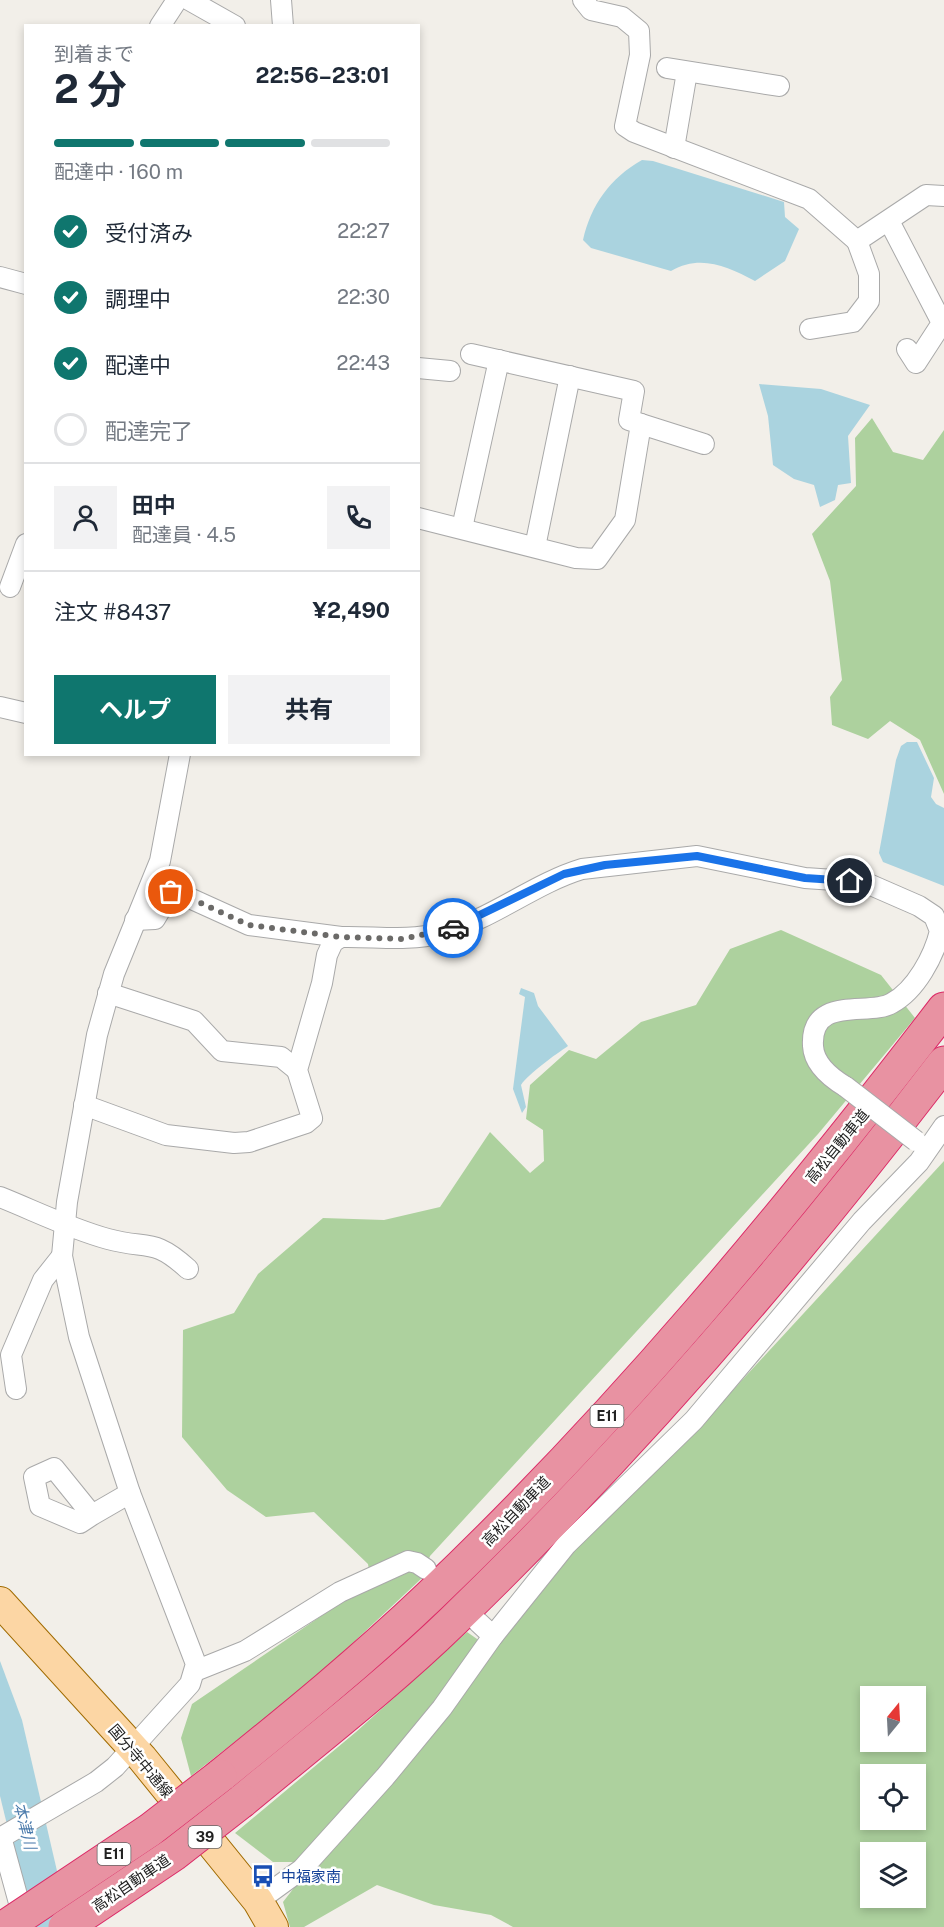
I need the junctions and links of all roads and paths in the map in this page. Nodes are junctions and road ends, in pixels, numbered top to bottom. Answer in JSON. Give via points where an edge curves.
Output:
{"nodes":[{"id":1,"x":177,"y":0,"type":"edge"},
{"id":2,"x":189,"y":0,"type":"edge"},
{"id":3,"x":281,"y":0,"type":"edge"},
{"id":4,"x":583,"y":0,"type":"edge"},
{"id":5,"x":622,"y":9,"type":"edge"},
{"id":6,"x":161,"y":24,"type":"edge"},
{"id":7,"x":231,"y":24,"type":"edge"},
{"id":8,"x":283,"y":24,"type":"edge"},
{"id":9,"x":668,"y":68,"type":"dead end"},
{"id":10,"x":687,"y":72,"type":"junction"},
{"id":11,"x":779,"y":86,"type":"dead end"},
{"id":12,"x":674,"y":148,"type":"junction"},
{"id":13,"x":944,"y":196,"type":"edge"},
{"id":14,"x":889,"y":221,"type":"junction"},
{"id":15,"x":857,"y":241,"type":"junction"},
{"id":16,"x":0,"y":277,"type":"edge"},
{"id":17,"x":24,"y":283,"type":"edge"},
{"id":18,"x":810,"y":329,"type":"dead end"},
{"id":19,"x":907,"y":349,"type":"dead end"},
{"id":20,"x":471,"y":354,"type":"dead end"},
{"id":21,"x":499,"y":360,"type":"junction"},
{"id":22,"x":420,"y":368,"type":"edge"},
{"id":23,"x":450,"y":371,"type":"dead end"},
{"id":24,"x":570,"y":376,"type":"junction"},
{"id":25,"x":641,"y":424,"type":"junction"},
{"id":26,"x":704,"y":444,"type":"dead end"},
{"id":27,"x":420,"y":518,"type":"edge"},
{"id":28,"x":462,"y":528,"type":"junction"},
{"id":29,"x":535,"y":547,"type":"junction"},
{"id":30,"x":24,"y":550,"type":"edge"},
{"id":31,"x":12,"y":586,"type":"edge"},
{"id":32,"x":0,"y":707,"type":"edge"},
{"id":33,"x":24,"y":713,"type":"edge"},
{"id":34,"x":180,"y":756,"type":"edge"},
{"id":35,"x":135,"y":920,"type":"junction"},
{"id":36,"x":341,"y":937,"type":"junction"},
{"id":37,"x":108,"y":993,"type":"junction"},
{"id":38,"x":944,"y":1009,"type":"edge"},
{"id":39,"x":944,"y":1063,"type":"edge"},
{"id":40,"x":297,"y":1070,"type":"junction"},
{"id":41,"x":84,"y":1105,"type":"junction"},
{"id":42,"x":944,"y":1126,"type":"edge"},
{"id":43,"x":922,"y":1146,"type":"junction"},
{"id":44,"x":0,"y":1197,"type":"edge"},
{"id":45,"x":64,"y":1222,"type":"junction"},
{"id":46,"x":62,"y":1256,"type":"junction"},
{"id":47,"x":188,"y":1269,"type":"dead end"},
{"id":48,"x":16,"y":1389,"type":"dead end"},
{"id":49,"x":130,"y":1493,"type":"junction"},
{"id":50,"x":92,"y":1515,"type":"dead end"},
{"id":51,"x":426,"y":1569,"type":"dead end"},
{"id":52,"x":0,"y":1602,"type":"edge"},
{"id":53,"x":478,"y":1622,"type":"dead end"},
{"id":54,"x":493,"y":1635,"type":"junction"},
{"id":55,"x":195,"y":1671,"type":"junction"},
{"id":56,"x":134,"y":1749,"type":"junction"},
{"id":57,"x":3,"y":1836,"type":"edge"},
{"id":58,"x":258,"y":1900,"type":"junction"},
{"id":59,"x":5,"y":1927,"type":"edge"},
{"id":60,"x":26,"y":1927,"type":"edge"},
{"id":61,"x":65,"y":1927,"type":"edge"},
{"id":62,"x":273,"y":1927,"type":"edge"}],
"edges":[{"from":1,"to":6,"type":"street"},
{"from":2,"to":7,"type":"street"},
{"from":3,"to":8,"type":"street"},
{"from":4,"to":5,"type":"street","via":[[591,10]]},
{"from":5,"to":12,"type":"street","via":[[639,31],[640,55],[625,126]]},
{"from":9,"to":10,"type":"street"},
{"from":10,"to":11,"type":"street"},
{"from":10,"to":12,"type":"street"},
{"from":12,"to":15,"type":"street","via":[[809,199]]},
{"from":13,"to":14,"type":"street","via":[[926,195]]},
{"from":14,"to":15,"type":"street"},
{"from":14,"to":19,"type":"street","via":[[942,323],[916,363]]},
{"from":15,"to":18,"type":"street","via":[[869,274],[869,301],[854,322]]},
{"from":16,"to":17,"type":"street"},
{"from":20,"to":21,"type":"street"},
{"from":21,"to":24,"type":"street"},
{"from":21,"to":28,"type":"street"},
{"from":22,"to":23,"type":"street"},
{"from":24,"to":25,"type":"street","via":[[634,391],[629,420]]},
{"from":24,"to":29,"type":"street"},
{"from":25,"to":26,"type":"street"},
{"from":25,"to":29,"type":"street","via":[[625,520],[597,559],[576,558]]},
{"from":27,"to":28,"type":"street"},
{"from":28,"to":29,"type":"street"},
{"from":30,"to":31,"type":"street"},
{"from":32,"to":33,"type":"street"},
{"from":34,"to":35,"type":"street","via":[[165,844]]},
{"from":35,"to":36,"type":"street","via":[[155,919],[171,892],[249,925]]},
{"from":35,"to":37,"type":"street"},
{"from":36,"to":40,"type":"street","via":[[333,942],[327,956]]},
{"from":36,"to":43,"type":"street","bridge":true,"via":[[403,939],[443,933],[564,874],[605,865],[704,856],[805,878],[864,882],[919,906],[934,916],[940,931],[923,970],[898,1000],[889,1005],[838,1010],[826,1016],[817,1026],[813,1040],[816,1060],[827,1073]]},
{"from":37,"to":40,"type":"street","via":[[194,1021],[222,1051],[281,1057]]},
{"from":37,"to":41,"type":"street"},
{"from":38,"to":59,"type":"highway","name":"高松自動車道","number":"E11","bridge":true,"via":[[723,1287],[582,1444],[428,1599],[220,1776],[150,1830]]},
{"from":39,"to":61,"type":"highway","name":"高松自動車道","number":"E11","bridge":true,"via":[[735,1324],[614,1460],[452,1623],[242,1801],[174,1854]]},
{"from":40,"to":41,"type":"street","via":[[312,1118],[249,1142],[166,1135]]},
{"from":41,"to":45,"type":"street"},
{"from":42,"to":43,"type":"street"},
{"from":43,"to":54,"type":"street","via":[[694,1420],[566,1545]]},
{"from":44,"to":45,"type":"street"},
{"from":45,"to":46,"type":"street"},
{"from":45,"to":47,"type":"street","via":[[109,1239],[154,1245]]},
{"from":46,"to":48,"type":"street","via":[[43,1280],[11,1355]]},
{"from":46,"to":49,"type":"street","via":[[79,1337]]},
{"from":49,"to":50,"type":"street"},
{"from":49,"to":55,"type":"street","via":[[196,1664]]},
{"from":51,"to":55,"type":"street","via":[[408,1561],[340,1592],[245,1651]]},
{"from":52,"to":56,"type":"main road","name":"国分寺中通線","number":"39"},
{"from":53,"to":54,"type":"street"},
{"from":54,"to":58,"type":"street","via":[[442,1708],[385,1777],[302,1869]]},
{"from":55,"to":56,"type":"street","via":[[190,1684]]},
{"from":56,"to":57,"type":"street","via":[[96,1782]]},
{"from":56,"to":58,"type":"main road","name":"国分寺中通線","number":"39"},
{"from":57,"to":60,"type":"street"},
{"from":58,"to":62,"type":"main road","name":"国分寺中通線","number":"39"}]}
